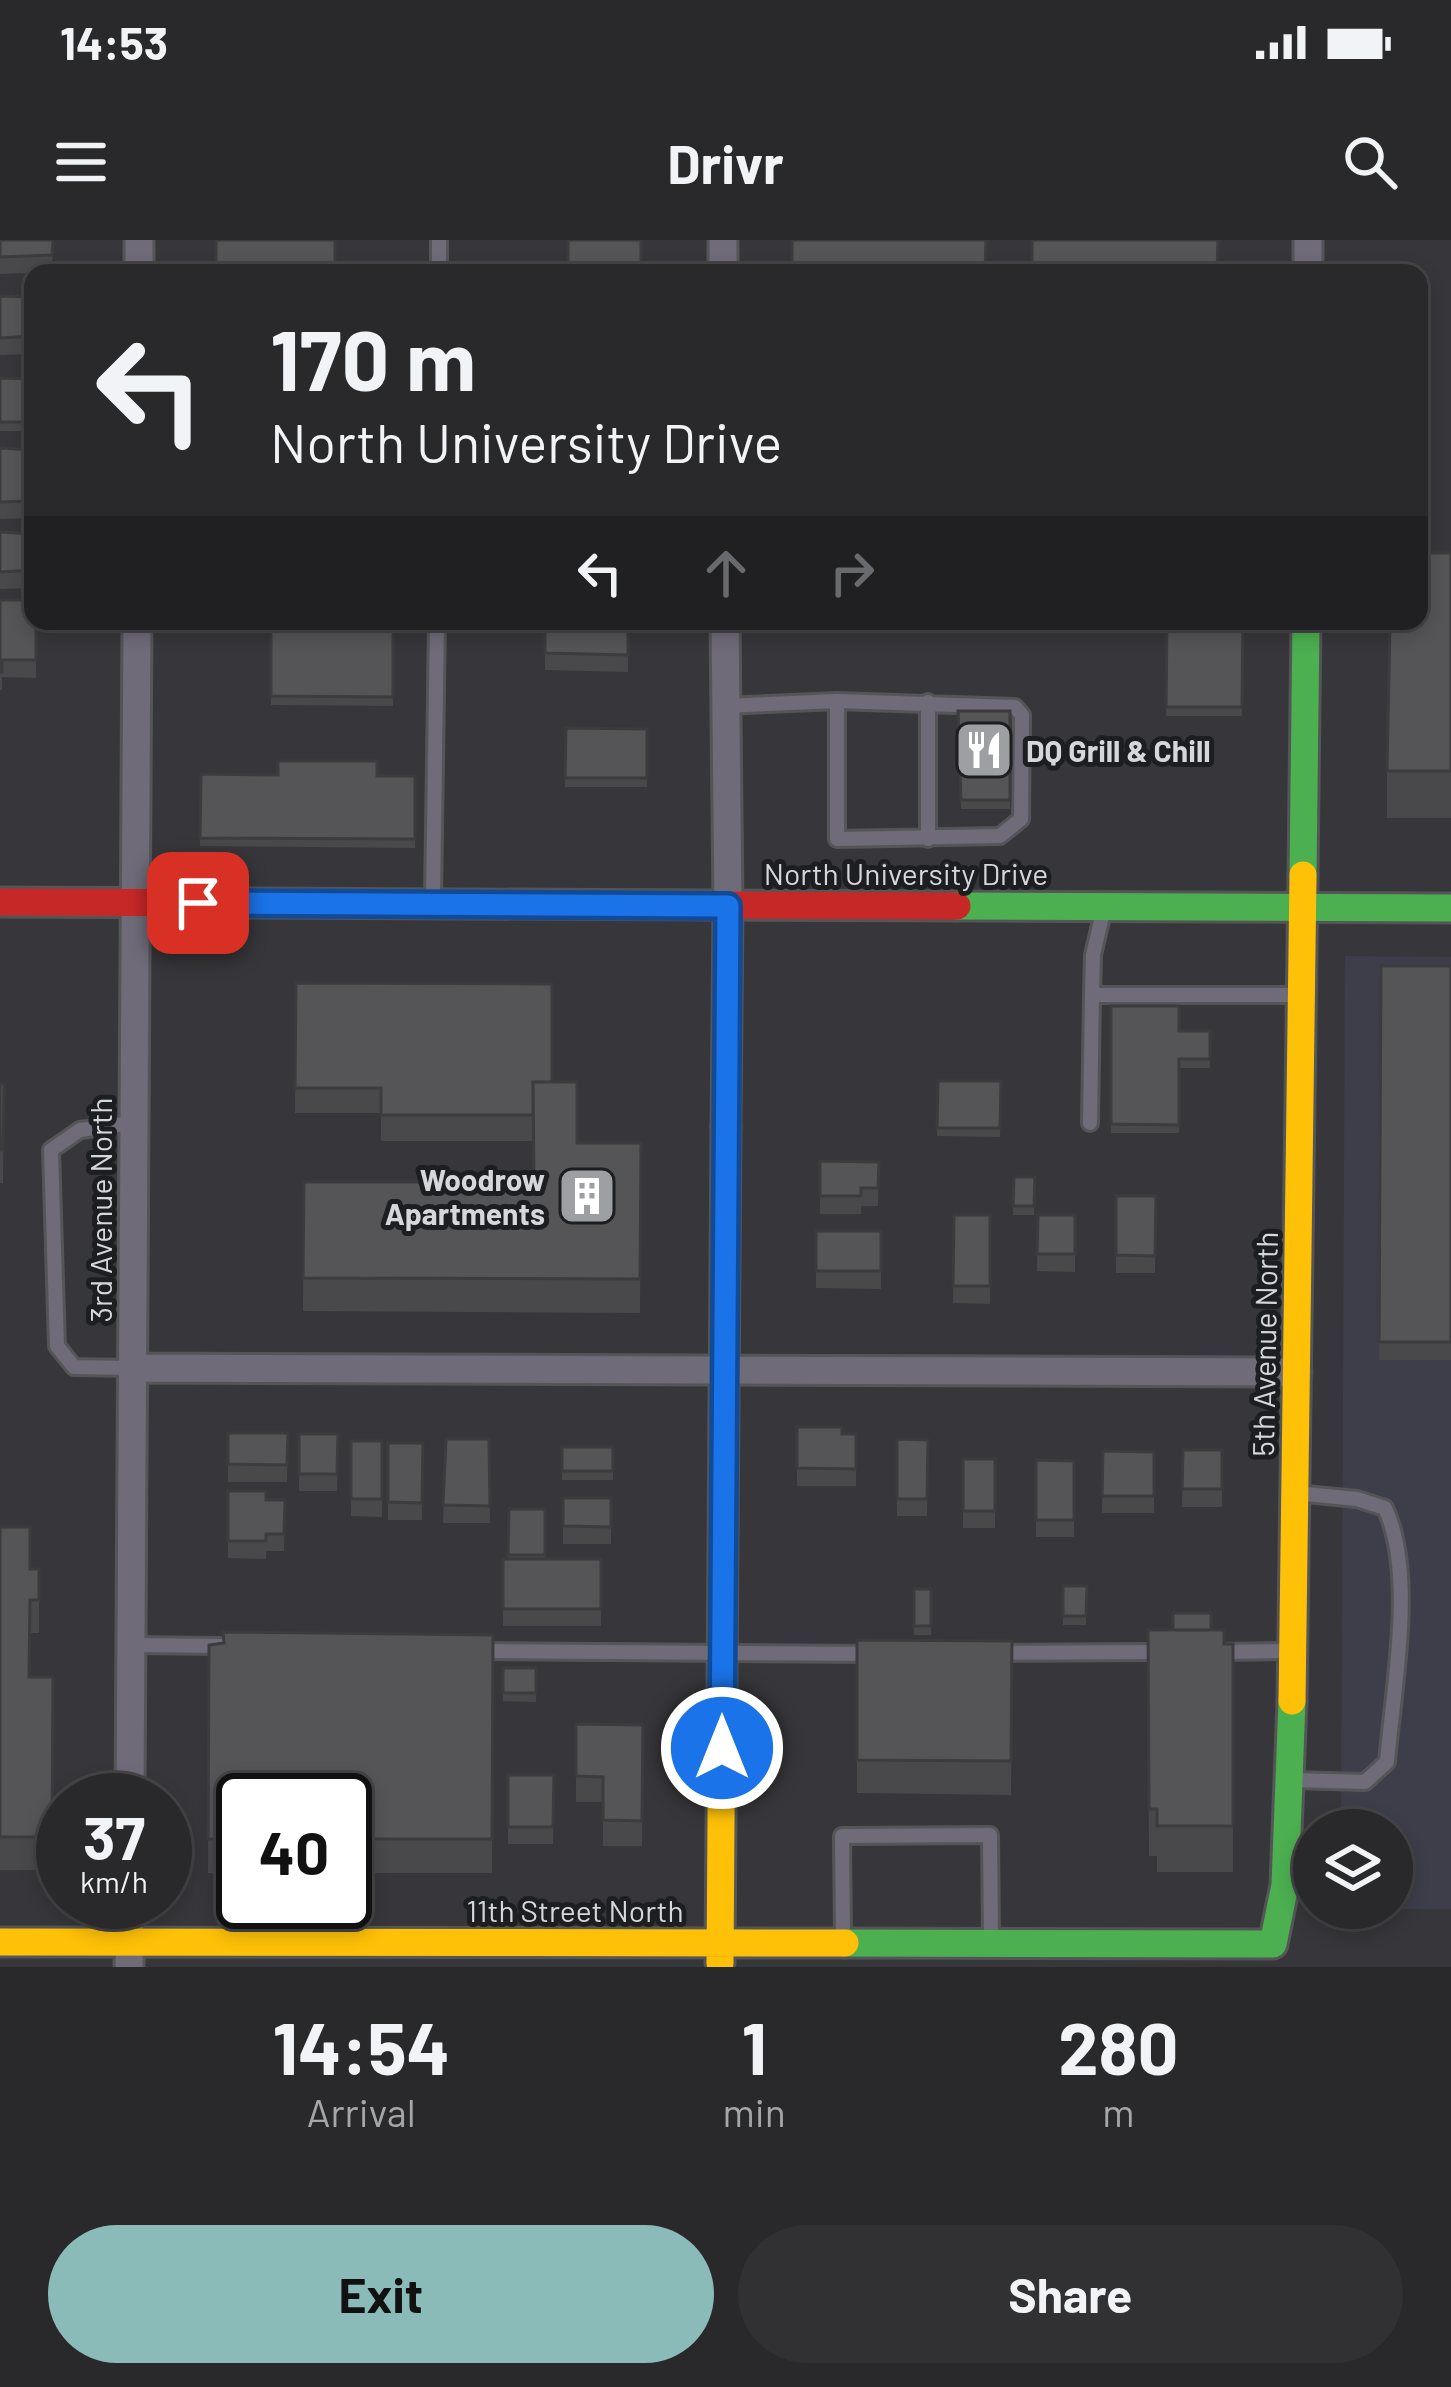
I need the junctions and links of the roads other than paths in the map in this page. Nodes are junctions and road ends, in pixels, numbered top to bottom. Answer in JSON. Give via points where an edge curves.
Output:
{"nodes":[{"id":1,"x":136,"y":630,"type":"edge"},
{"id":2,"x":437,"y":630,"type":"edge"},
{"id":3,"x":724,"y":630,"type":"edge"},
{"id":4,"x":1306,"y":630,"type":"edge"},
{"id":5,"x":836,"y":701,"type":"junction"},
{"id":6,"x":928,"y":702,"type":"junction"},
{"id":7,"x":725,"y":706,"type":"junction"},
{"id":8,"x":928,"y":839,"type":"junction"},
{"id":9,"x":0,"y":902,"type":"edge"},
{"id":10,"x":135,"y":903,"type":"junction"},
{"id":11,"x":433,"y":904,"type":"junction"},
{"id":12,"x":728,"y":906,"type":"junction"},
{"id":13,"x":1104,"y":907,"type":"junction"},
{"id":14,"x":1303,"y":907,"type":"junction"},
{"id":15,"x":1451,"y":908,"type":"edge"},
{"id":16,"x":1302,"y":994,"type":"junction"},
{"id":17,"x":1092,"y":995,"type":"junction"},
{"id":18,"x":134,"y":1124,"type":"junction"},
{"id":19,"x":1090,"y":1124,"type":"dead end"},
{"id":20,"x":132,"y":1368,"type":"junction"},
{"id":21,"x":724,"y":1371,"type":"junction"},
{"id":22,"x":1297,"y":1372,"type":"junction"},
{"id":23,"x":1295,"y":1493,"type":"junction"},
{"id":24,"x":131,"y":1645,"type":"junction"},
{"id":25,"x":244,"y":1646,"type":"edge"},
{"id":26,"x":458,"y":1650,"type":"edge"},
{"id":27,"x":1293,"y":1651,"type":"junction"},
{"id":28,"x":1187,"y":1652,"type":"edge"},
{"id":29,"x":1208,"y":1652,"type":"edge"},
{"id":30,"x":986,"y":1653,"type":"edge"},
{"id":31,"x":893,"y":1654,"type":"edge"},
{"id":32,"x":723,"y":1655,"type":"junction"},
{"id":33,"x":130,"y":1773,"type":"edge"},
{"id":34,"x":1291,"y":1780,"type":"junction"},
{"id":35,"x":0,"y":1942,"type":"edge"},
{"id":36,"x":991,"y":1943,"type":"junction"},
{"id":37,"x":843,"y":1944,"type":"junction"},
{"id":38,"x":129,"y":1955,"type":"edge"},
{"id":39,"x":720,"y":1955,"type":"edge"},
{"id":40,"x":1150,"y":1955,"type":"edge"}],
"edges":[{"from":1,"to":10,"type":"street","name":"3rd Avenue North"},
{"from":2,"to":11,"type":"lane"},
{"from":3,"to":7,"type":"street"},
{"from":4,"to":14,"type":"street","name":"5th Avenue North"},
{"from":5,"to":6,"type":"lane"},
{"from":5,"to":7,"type":"lane"},
{"from":5,"to":8,"type":"lane","via":[[836,839]]},
{"from":6,"to":8,"type":"lane"},
{"from":6,"to":8,"type":"lane","via":[[1016,707],[1022,736],[1021,819],[1013,831]]},
{"from":7,"to":12,"type":"street"},
{"from":9,"to":10,"type":"street","name":"North University Drive"},
{"from":10,"to":11,"type":"street","name":"North University Drive"},
{"from":10,"to":18,"type":"street","name":"3rd Avenue North"},
{"from":11,"to":12,"type":"street","name":"North University Drive"},
{"from":12,"to":13,"type":"street","name":"North University Drive"},
{"from":12,"to":21,"type":"street"},
{"from":13,"to":14,"type":"street","name":"North University Drive"},
{"from":13,"to":17,"type":"lane"},
{"from":14,"to":15,"type":"street","name":"North University Drive"},
{"from":14,"to":16,"type":"street","name":"5th Avenue North"},
{"from":16,"to":17,"type":"lane"},
{"from":16,"to":22,"type":"street","name":"5th Avenue North"},
{"from":17,"to":19,"type":"lane"},
{"from":18,"to":20,"type":"street","name":"3rd Avenue North"},
{"from":18,"to":20,"type":"lane","via":[[80,1130],[51,1150],[57,1346],[74,1367]]},
{"from":20,"to":21,"type":"street"},
{"from":20,"to":24,"type":"street","name":"3rd Avenue North"},
{"from":21,"to":22,"type":"street"},
{"from":21,"to":32,"type":"street"},
{"from":22,"to":23,"type":"street","name":"5th Avenue North"},
{"from":23,"to":27,"type":"street","name":"5th Avenue North"},
{"from":23,"to":34,"type":"lane","via":[[1385,1508],[1397,1533],[1399,1629],[1387,1762],[1365,1782]]},
{"from":24,"to":25,"type":"lane"},
{"from":24,"to":33,"type":"street","name":"3rd Avenue North"},
{"from":26,"to":32,"type":"lane"},
{"from":27,"to":29,"type":"lane"},
{"from":27,"to":34,"type":"street","name":"5th Avenue North"},
{"from":28,"to":30,"type":"lane"},
{"from":31,"to":32,"type":"lane"},
{"from":32,"to":39,"type":"street"},
{"from":34,"to":40,"type":"street","name":"5th Avenue North","via":[[1273,1944]]},
{"from":35,"to":38,"type":"street","name":"11th Street North"},
{"from":36,"to":37,"type":"street","name":"11th Street North"},
{"from":36,"to":37,"type":"lane","via":[[990,1835],[842,1837]]},
{"from":36,"to":40,"type":"street","name":"11th Street North"},
{"from":37,"to":39,"type":"street","name":"11th Street North"},
{"from":38,"to":39,"type":"street","name":"11th Street North"}]}
